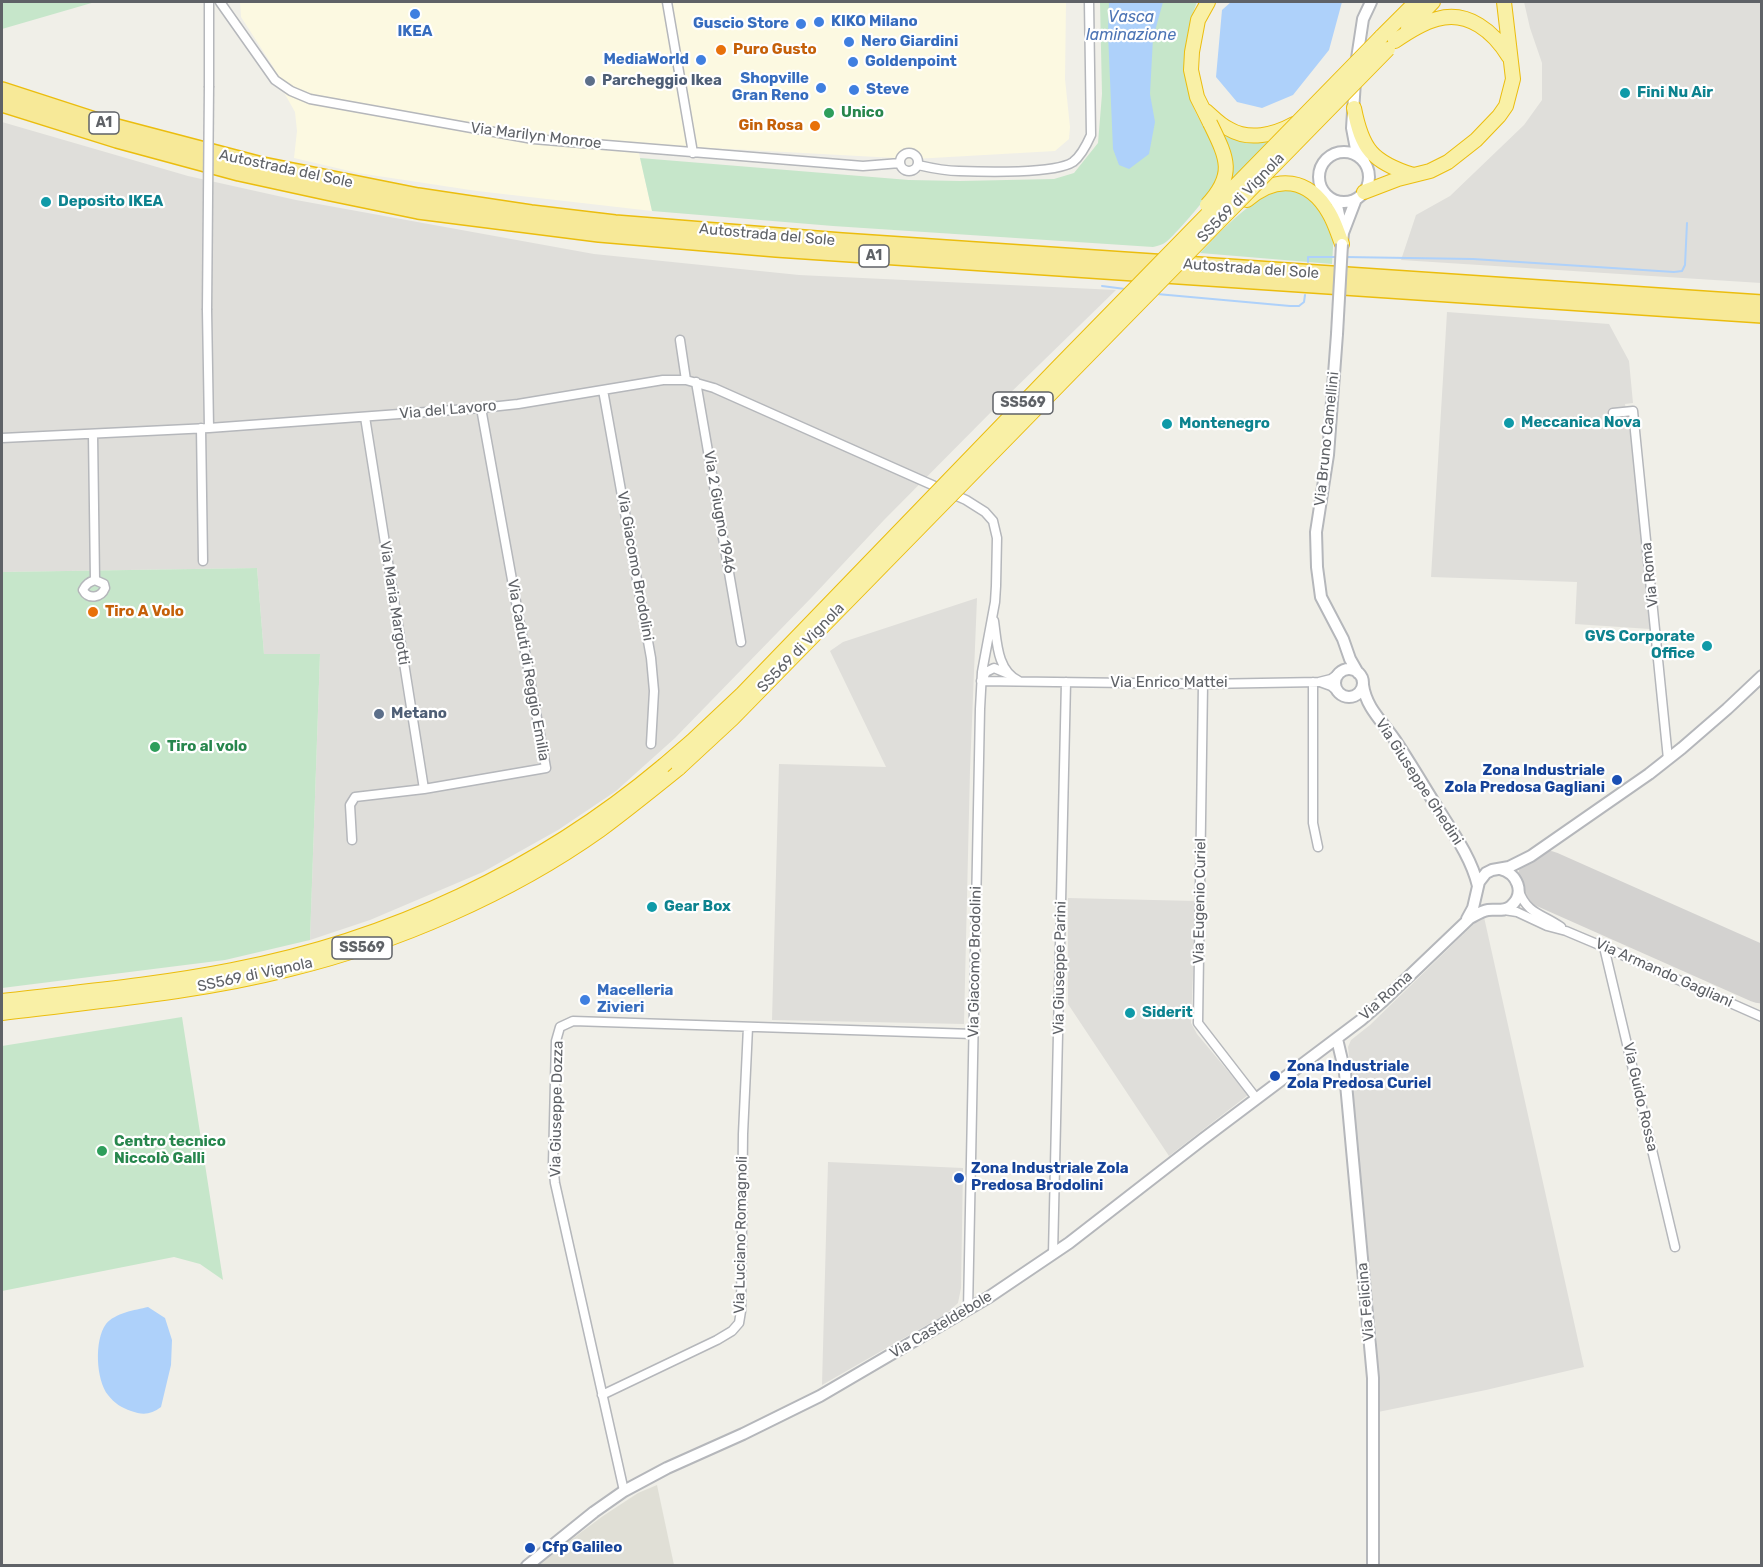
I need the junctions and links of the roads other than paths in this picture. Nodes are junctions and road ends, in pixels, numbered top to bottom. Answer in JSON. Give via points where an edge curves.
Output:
{"nodes":[{"id":1,"x":209,"y":2,"type":"edge"},
{"id":2,"x":220,"y":2,"type":"edge"},
{"id":3,"x":667,"y":2,"type":"edge"},
{"id":4,"x":1089,"y":2,"type":"edge"},
{"id":5,"x":1208,"y":2,"type":"edge"},
{"id":6,"x":1371,"y":2,"type":"edge"},
{"id":7,"x":1416,"y":2,"type":"edge"},
{"id":8,"x":1433,"y":2,"type":"edge"},
{"id":9,"x":1504,"y":2,"type":"edge"},
{"id":10,"x":1388,"y":42,"type":"junction"},
{"id":11,"x":1512,"y":61,"type":"junction"},
{"id":12,"x":6,"y":91,"type":"edge"},
{"id":13,"x":2,"y":104,"type":"edge"},
{"id":14,"x":1202,"y":108,"type":"junction"},
{"id":15,"x":1354,"y":108,"type":"junction"},
{"id":16,"x":1312,"y":109,"type":"junction"},
{"id":17,"x":1352,"y":128,"type":"junction"},
{"id":18,"x":693,"y":153,"type":"junction"},
{"id":19,"x":1334,"y":153,"type":"junction"},
{"id":20,"x":1364,"y":161,"type":"junction"},
{"id":21,"x":900,"y":163,"type":"junction"},
{"id":22,"x":918,"y":165,"type":"junction"},
{"id":23,"x":1413,"y":175,"type":"junction"},
{"id":24,"x":1360,"y":196,"type":"junction"},
{"id":25,"x":1336,"y":201,"type":"junction"},
{"id":26,"x":1219,"y":221,"type":"junction"},
{"id":27,"x":1343,"y":239,"type":"junction"},
{"id":28,"x":1127,"y":297,"type":"junction"},
{"id":29,"x":1761,"y":303,"type":"edge"},
{"id":30,"x":1761,"y":315,"type":"edge"},
{"id":31,"x":680,"y":340,"type":"dead end"},
{"id":32,"x":686,"y":380,"type":"junction"},
{"id":33,"x":696,"y":382,"type":"junction"},
{"id":34,"x":603,"y":390,"type":"junction"},
{"id":35,"x":481,"y":408,"type":"junction"},
{"id":36,"x":1613,"y":413,"type":"dead end"},
{"id":37,"x":365,"y":417,"type":"junction"},
{"id":38,"x":205,"y":428,"type":"junction"},
{"id":39,"x":93,"y":434,"type":"junction"},
{"id":40,"x":2,"y":438,"type":"edge"},
{"id":41,"x":203,"y":561,"type":"dead end"},
{"id":42,"x":95,"y":580,"type":"dead end"},
{"id":43,"x":993,"y":615,"type":"junction"},
{"id":44,"x":1343,"y":639,"type":"junction"},
{"id":45,"x":741,"y":642,"type":"dead end"},
{"id":46,"x":1339,"y":673,"type":"junction"},
{"id":47,"x":1358,"y":673,"type":"junction"},
{"id":48,"x":1009,"y":675,"type":"junction"},
{"id":49,"x":1761,"y":676,"type":"edge"},
{"id":50,"x":981,"y":681,"type":"junction"},
{"id":51,"x":1020,"y":681,"type":"junction"},
{"id":52,"x":1066,"y":682,"type":"junction"},
{"id":53,"x":1316,"y":682,"type":"junction"},
{"id":54,"x":1203,"y":684,"type":"junction"},
{"id":55,"x":1363,"y":685,"type":"junction"},
{"id":56,"x":1337,"y":691,"type":"junction"},
{"id":57,"x":1350,"y":697,"type":"junction"},
{"id":58,"x":1369,"y":706,"type":"junction"},
{"id":59,"x":651,"y":744,"type":"dead end"},
{"id":60,"x":1668,"y":759,"type":"junction"},
{"id":61,"x":424,"y":789,"type":"junction"},
{"id":62,"x":352,"y":840,"type":"dead end"},
{"id":63,"x":1318,"y":847,"type":"dead end"},
{"id":64,"x":1531,"y":856,"type":"junction"},
{"id":65,"x":1468,"y":859,"type":"junction"},
{"id":66,"x":1498,"y":869,"type":"junction"},
{"id":67,"x":1516,"y":879,"type":"junction"},
{"id":68,"x":1478,"y":888,"type":"junction"},
{"id":69,"x":1519,"y":891,"type":"junction"},
{"id":70,"x":1492,"y":910,"type":"junction"},
{"id":71,"x":1504,"y":910,"type":"junction"},
{"id":72,"x":1465,"y":922,"type":"junction"},
{"id":73,"x":1566,"y":931,"type":"junction"},
{"id":74,"x":1604,"y":947,"type":"junction"},
{"id":75,"x":2,"y":1001,"type":"edge"},
{"id":76,"x":2,"y":1013,"type":"edge"},
{"id":77,"x":1761,"y":1017,"type":"edge"},
{"id":78,"x":748,"y":1027,"type":"junction"},
{"id":79,"x":973,"y":1034,"type":"junction"},
{"id":80,"x":1334,"y":1041,"type":"junction"},
{"id":81,"x":1257,"y":1098,"type":"junction"},
{"id":82,"x":1675,"y":1247,"type":"dead end"},
{"id":83,"x":1053,"y":1254,"type":"junction"},
{"id":84,"x":968,"y":1310,"type":"junction"},
{"id":85,"x":602,"y":1395,"type":"junction"},
{"id":86,"x":624,"y":1491,"type":"junction"},
{"id":87,"x":527,"y":1566,"type":"edge"},
{"id":88,"x":1373,"y":1566,"type":"edge"}],
"edges":[{"from":1,"to":38,"type":"street","bridge":true},
{"from":2,"to":18,"type":"street","name":"Via Marilyn Monroe","via":[[275,80],[310,99],[533,139]]},
{"from":3,"to":18,"type":"street"},
{"from":4,"to":22,"type":"street","via":[[1091,135],[1074,161],[1055,169],[1027,171],[958,171]]},
{"from":5,"to":14,"type":"highway","via":[[1198,20],[1192,52],[1194,87]]},
{"from":6,"to":15,"type":"street","via":[[1359,40]]},
{"from":7,"to":10,"type":"highway","name":"SS569 di Vignola","number":"SS569"},
{"from":8,"to":10,"type":"highway","name":"SS569 di Vignola","number":"SS569"},
{"from":9,"to":11,"type":"highway"},
{"from":10,"to":11,"type":"highway","via":[[1437,19],[1456,17],[1474,22],[1491,34]]},
{"from":10,"to":16,"type":"highway","name":"SS569 di Vignola","number":"SS569","bridge":true},
{"from":10,"to":26,"type":"highway","name":"SS569 di Vignola","number":"SS569","bridge":true},
{"from":11,"to":23,"type":"highway","via":[[1510,92],[1495,121],[1448,162]]},
{"from":12,"to":29,"type":"highway","name":"Autostrada del Sole","number":"A1","via":[[113,126],[258,164],[418,196],[531,213],[842,241]]},
{"from":13,"to":30,"type":"highway","name":"Autostrada del Sole","number":"A1","via":[[238,173],[418,211],[599,234]]},
{"from":14,"to":16,"type":"highway","bridge":true,"via":[[1230,130],[1252,136],[1285,129]]},
{"from":14,"to":28,"type":"highway","bridge":true,"via":[[1226,160],[1223,184]]},
{"from":15,"to":17,"type":"street"},
{"from":15,"to":23,"type":"highway","via":[[1361,134],[1374,157]]},
{"from":16,"to":28,"type":"highway","name":"SS569 di Vignola","number":"SS569","bridge":true},
{"from":17,"to":19,"type":"street"},
{"from":17,"to":20,"type":"street","via":[[1356,149]]},
{"from":18,"to":21,"type":"street","name":"Via Marilyn Monroe","via":[[863,166]]},
{"from":19,"to":20,"type":"street","via":[[1354,153]]},
{"from":19,"to":25,"type":"street","via":[[1323,162],[1319,175],[1321,188]]},
{"from":20,"to":24,"type":"street","via":[[1370,177]]},
{"from":21,"to":22,"type":"street","via":[[909,171]]},
{"from":21,"to":22,"type":"street","via":[[902,156],[910,153]]},
{"from":23,"to":24,"type":"highway"},
{"from":24,"to":25,"type":"street","via":[[1346,202]]},
{"from":24,"to":27,"type":"street"},
{"from":25,"to":27,"type":"street"},
{"from":26,"to":27,"type":"highway","bridge":true,"via":[[1258,190],[1287,183],[1310,190]]},
{"from":26,"to":76,"type":"highway","name":"SS569 di Vignola","number":"SS569","bridge":true,"via":[[732,719],[679,768],[598,831],[539,868],[455,911],[336,956],[233,982]]},
{"from":27,"to":44,"type":"street","name":"Via Bruno Camellini","bridge":true,"via":[[1328,455],[1316,532],[1321,597]]},
{"from":28,"to":75,"type":"highway","name":"SS569 di Vignola","number":"SS569","bridge":true,"via":[[742,694],[637,788],[533,858],[451,901],[363,936],[286,958],[154,982]]},
{"from":31,"to":32,"type":"street"},
{"from":32,"to":33,"type":"street","name":"Via del Lavoro"},
{"from":32,"to":34,"type":"street","name":"Via del Lavoro"},
{"from":33,"to":43,"type":"street","name":"Via del Lavoro","via":[[976,505],[993,521],[997,538]]},
{"from":33,"to":45,"type":"street","name":"Via 2 Giugno 1946"},
{"from":34,"to":35,"type":"street","name":"Via del Lavoro"},
{"from":34,"to":59,"type":"street","name":"Via Giacomo Brodolini","via":[[651,658]]},
{"from":35,"to":37,"type":"street","name":"Via del Lavoro"},
{"from":35,"to":61,"type":"street","name":"Via Caduti di Reggio Emilia","via":[[546,768]]},
{"from":36,"to":60,"type":"street","name":"Via Roma","via":[[1633,411]]},
{"from":37,"to":38,"type":"street","name":"Via del Lavoro"},
{"from":37,"to":61,"type":"street","name":"Via Maria Margotti"},
{"from":38,"to":39,"type":"street","name":"Via del Lavoro"},
{"from":38,"to":41,"type":"street"},
{"from":39,"to":40,"type":"street","name":"Via del Lavoro"},
{"from":39,"to":42,"type":"street"},
{"from":43,"to":48,"type":"street","via":[[999,654]]},
{"from":43,"to":50,"type":"street","name":"Via Giacomo Brodolini"},
{"from":44,"to":46,"type":"street","via":[[1345,657]]},
{"from":44,"to":47,"type":"street","name":"Via Bruno Camellini"},
{"from":46,"to":47,"type":"street","via":[[1351,669]]},
{"from":46,"to":53,"type":"street","name":"Via Enrico Mattei"},
{"from":46,"to":56,"type":"street"},
{"from":47,"to":55,"type":"street","name":"Via Bruno Camellini"},
{"from":48,"to":50,"type":"street","name":"Via Enrico Mattei","via":[[999,668],[990,669]]},
{"from":48,"to":51,"type":"street","name":"Via Enrico Mattei"},
{"from":49,"to":60,"type":"street","name":"Via Roma"},
{"from":50,"to":51,"type":"street","name":"Via Enrico Mattei"},
{"from":50,"to":79,"type":"street","name":"Via Giacomo Brodolini"},
{"from":51,"to":52,"type":"street","name":"Via Enrico Mattei"},
{"from":52,"to":54,"type":"street","name":"Via Enrico Mattei"},
{"from":52,"to":83,"type":"street","name":"Via Giuseppe Parini"},
{"from":53,"to":54,"type":"street","name":"Via Enrico Mattei"},
{"from":53,"to":56,"type":"street","name":"Via Enrico Mattei"},
{"from":53,"to":63,"type":"street","via":[[1313,823]]},
{"from":54,"to":81,"type":"street","name":"Via Eugenio Curiel","via":[[1198,1023]]},
{"from":55,"to":57,"type":"street","via":[[1357,695]]},
{"from":55,"to":58,"type":"street","name":"Via Giuseppe Ghedini"},
{"from":56,"to":57,"type":"street"},
{"from":57,"to":58,"type":"street","name":"Via Giuseppe Ghedini"},
{"from":58,"to":65,"type":"street","name":"Via Giuseppe Ghedini","via":[[1396,742]]},
{"from":60,"to":64,"type":"street","name":"Via Roma"},
{"from":61,"to":62,"type":"street","name":"Via Caduti di Reggio Emilia","via":[[355,796],[350,805]]},
{"from":64,"to":66,"type":"street","name":"Via Roma"},
{"from":64,"to":67,"type":"street","name":"Via Roma"},
{"from":65,"to":66,"type":"street","name":"Via Giuseppe Ghedini","via":[[1476,865]]},
{"from":65,"to":68,"type":"street","name":"Via Giuseppe Ghedini"},
{"from":66,"to":67,"type":"street"},
{"from":66,"to":68,"type":"street","name":"Via Roma","via":[[1486,873]]},
{"from":67,"to":69,"type":"street"},
{"from":68,"to":70,"type":"street","via":[[1482,903]]},
{"from":68,"to":72,"type":"street","name":"Via Roma"},
{"from":69,"to":71,"type":"street","via":[[1514,904]]},
{"from":69,"to":73,"type":"street","name":"Via Armando Gagliani","via":[[1527,907]]},
{"from":70,"to":71,"type":"street","name":"Via Roma"},
{"from":70,"to":72,"type":"street","name":"Via Roma"},
{"from":71,"to":73,"type":"street","name":"Via Armando Gagliani"},
{"from":72,"to":80,"type":"street","name":"Via Roma","via":[[1383,1001]]},
{"from":73,"to":74,"type":"street","name":"Via Armando Gagliani"},
{"from":74,"to":77,"type":"street","name":"Via Armando Gagliani"},
{"from":74,"to":82,"type":"street","name":"Via Guido Rossa"},
{"from":78,"to":79,"type":"street","name":"Via Giuseppe Dozza"},
{"from":78,"to":85,"type":"street","name":"Via Luciano Romagnoli","via":[[739,1323],[717,1340]]},
{"from":78,"to":85,"type":"street","name":"Via Giuseppe Dozza","via":[[573,1021],[560,1027],[556,1041],[555,1182]]},
{"from":79,"to":84,"type":"street","name":"Via Giacomo Brodolini"},
{"from":80,"to":81,"type":"street","name":"Via Casteldebole"},
{"from":80,"to":88,"type":"street","name":"Via Felicina","via":[[1344,1073],[1373,1378]]},
{"from":81,"to":83,"type":"street","name":"Via Casteldebole"},
{"from":83,"to":84,"type":"street","name":"Via Casteldebole"},
{"from":84,"to":86,"type":"street","name":"Via Casteldebole","via":[[820,1396]]},
{"from":85,"to":86,"type":"street","name":"Via Giuseppe Dozza"},
{"from":86,"to":87,"type":"street","name":"Via Casteldebole"}]}
